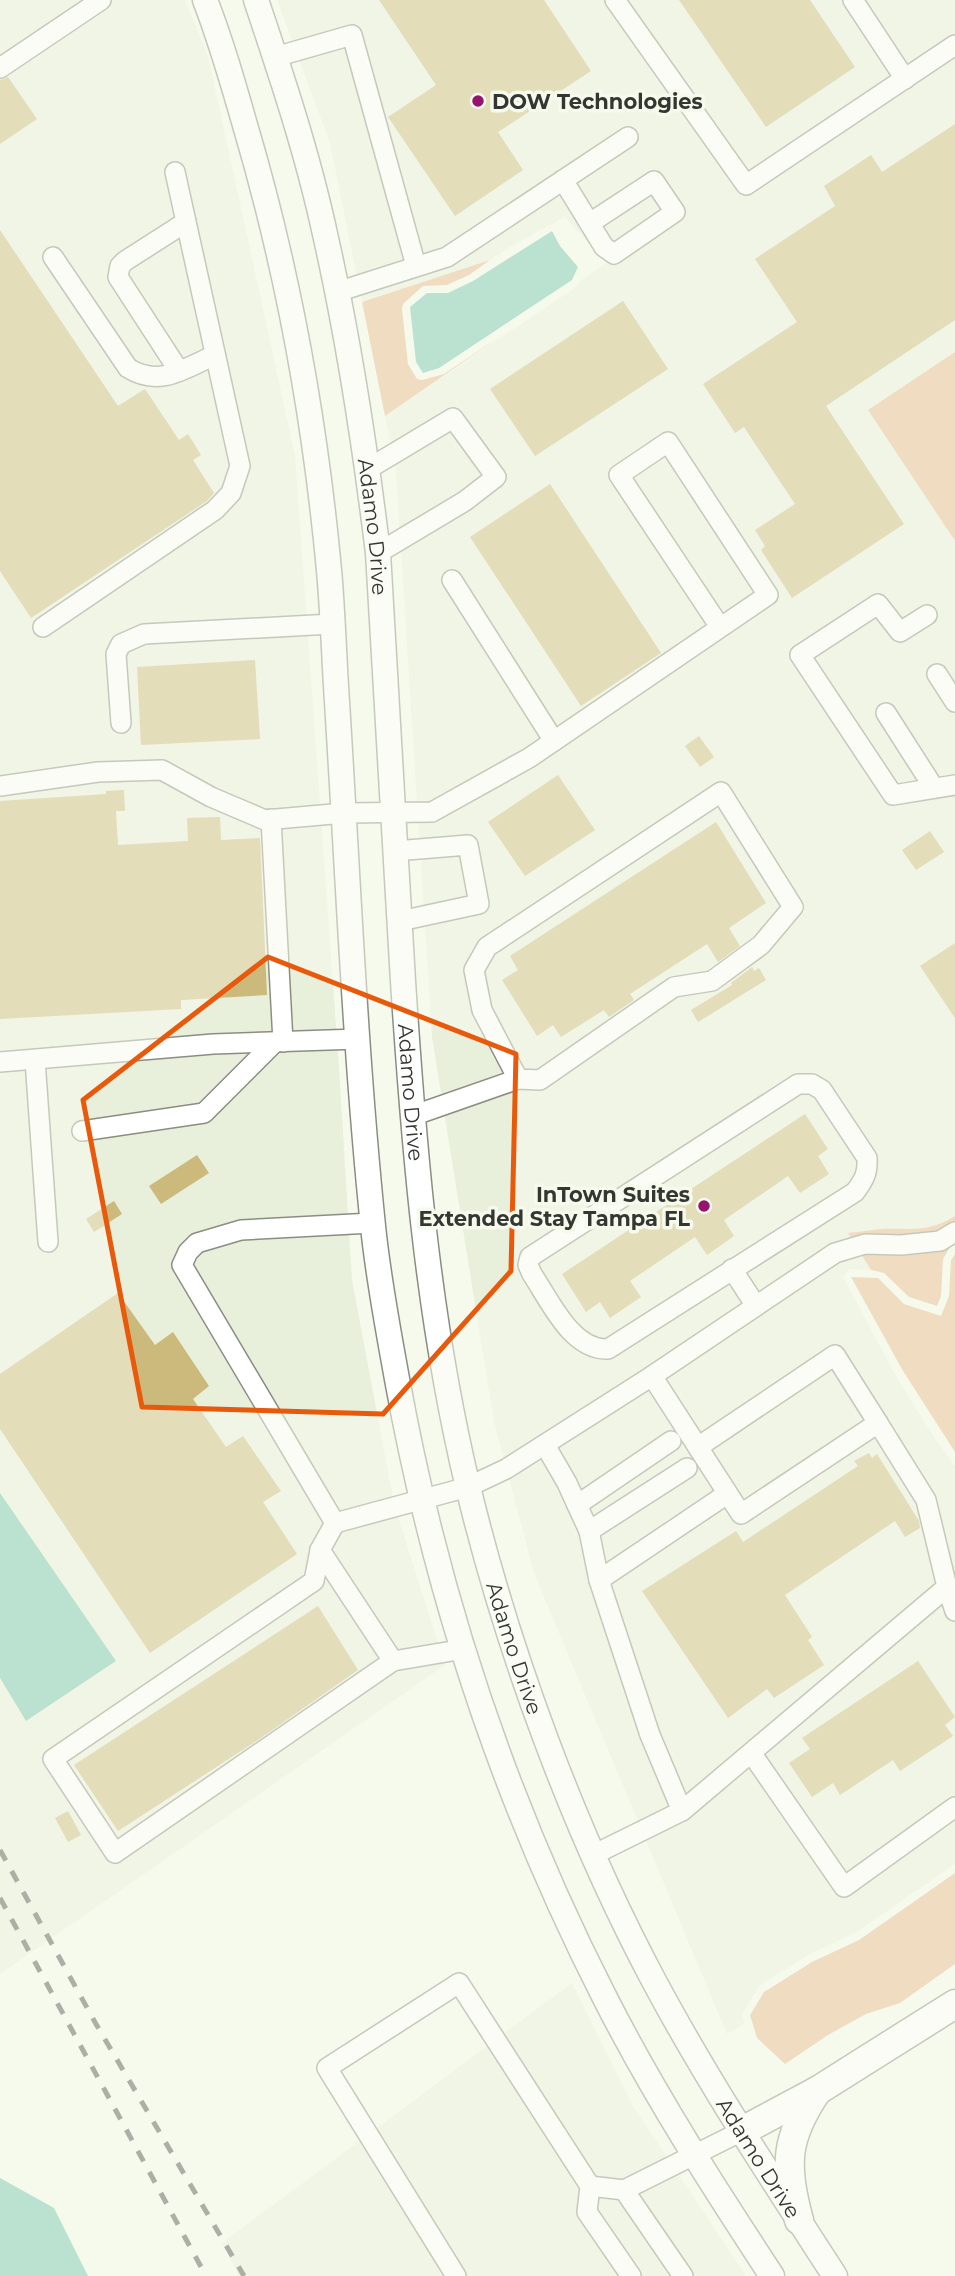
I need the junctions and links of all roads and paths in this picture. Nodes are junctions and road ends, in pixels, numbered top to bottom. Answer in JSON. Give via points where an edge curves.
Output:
{"nodes":[{"id":1,"x":101,"y":0,"type":"edge"},
{"id":2,"x":205,"y":0,"type":"edge"},
{"id":3,"x":256,"y":0,"type":"edge"},
{"id":4,"x":615,"y":0,"type":"edge"},
{"id":5,"x":853,"y":0,"type":"edge"},
{"id":6,"x":955,"y":45,"type":"edge"},
{"id":7,"x":275,"y":57,"type":"junction"},
{"id":8,"x":0,"y":68,"type":"edge"},
{"id":9,"x":905,"y":79,"type":"junction"},
{"id":10,"x":628,"y":137,"type":"dead end"},
{"id":11,"x":175,"y":172,"type":"dead end"},
{"id":12,"x":563,"y":180,"type":"junction"},
{"id":13,"x":186,"y":222,"type":"junction"},
{"id":14,"x":590,"y":223,"type":"dead end"},
{"id":15,"x":52,"y":257,"type":"dead end"},
{"id":16,"x":416,"y":267,"type":"junction"},
{"id":17,"x":337,"y":292,"type":"junction"},
{"id":18,"x":215,"y":355,"type":"junction"},
{"id":19,"x":179,"y":371,"type":"junction"},
{"id":20,"x":368,"y":469,"type":"junction"},
{"id":21,"x":378,"y":554,"type":"junction"},
{"id":22,"x":452,"y":580,"type":"dead end"},
{"id":23,"x":928,"y":615,"type":"dead end"},
{"id":24,"x":332,"y":624,"type":"junction"},
{"id":25,"x":43,"y":627,"type":"dead end"},
{"id":26,"x":720,"y":627,"type":"junction"},
{"id":27,"x":937,"y":674,"type":"dead end"},
{"id":28,"x":955,"y":702,"type":"edge"},
{"id":29,"x":886,"y":713,"type":"dead end"},
{"id":30,"x":121,"y":723,"type":"dead end"},
{"id":31,"x":554,"y":741,"type":"junction"},
{"id":32,"x":955,"y":785,"type":"edge"},
{"id":33,"x":0,"y":786,"type":"edge"},
{"id":34,"x":934,"y":788,"type":"junction"},
{"id":35,"x":344,"y":813,"type":"junction"},
{"id":36,"x":393,"y":813,"type":"junction"},
{"id":37,"x":271,"y":819,"type":"junction"},
{"id":38,"x":395,"y":851,"type":"junction"},
{"id":39,"x":400,"y":921,"type":"junction"},
{"id":40,"x":358,"y":1039,"type":"junction"},
{"id":41,"x":279,"y":1042,"type":"junction"},
{"id":42,"x":35,"y":1060,"type":"junction"},
{"id":43,"x":0,"y":1062,"type":"edge"},
{"id":44,"x":518,"y":1079,"type":"junction"},
{"id":45,"x":412,"y":1116,"type":"junction"},
{"id":46,"x":82,"y":1131,"type":"dead end"},
{"id":47,"x":372,"y":1223,"type":"junction"},
{"id":48,"x":955,"y":1232,"type":"edge"},
{"id":49,"x":48,"y":1242,"type":"dead end"},
{"id":50,"x":732,"y":1269,"type":"junction"},
{"id":51,"x":756,"y":1306,"type":"junction"},
{"id":52,"x":653,"y":1376,"type":"junction"},
{"id":53,"x":878,"y":1423,"type":"junction"},
{"id":54,"x":671,"y":1441,"type":"dead end"},
{"id":55,"x":545,"y":1445,"type":"junction"},
{"id":56,"x":698,"y":1447,"type":"junction"},
{"id":57,"x":687,"y":1468,"type":"dead end"},
{"id":58,"x":468,"y":1487,"type":"junction"},
{"id":59,"x":727,"y":1494,"type":"junction"},
{"id":60,"x":422,"y":1499,"type":"junction"},
{"id":61,"x":577,"y":1504,"type":"junction"},
{"id":62,"x":335,"y":1523,"type":"junction"},
{"id":63,"x":589,"y":1531,"type":"junction"},
{"id":64,"x":320,"y":1550,"type":"junction"},
{"id":65,"x":599,"y":1580,"type":"junction"},
{"id":66,"x":947,"y":1587,"type":"junction"},
{"id":67,"x":955,"y":1611,"type":"edge"},
{"id":68,"x":464,"y":1649,"type":"junction"},
{"id":69,"x":393,"y":1661,"type":"junction"},
{"id":70,"x":752,"y":1754,"type":"junction"},
{"id":71,"x":955,"y":1807,"type":"edge"},
{"id":72,"x":682,"y":1811,"type":"junction"},
{"id":73,"x":595,"y":1854,"type":"junction"},
{"id":74,"x":955,"y":2004,"type":"edge"},
{"id":75,"x":817,"y":2091,"type":"junction"},
{"id":76,"x":742,"y":2131,"type":"junction"},
{"id":77,"x":694,"y":2155,"type":"junction"},
{"id":78,"x":590,"y":2186,"type":"junction"},
{"id":79,"x":624,"y":2190,"type":"junction"},
{"id":80,"x":799,"y":2220,"type":"junction"},
{"id":81,"x":456,"y":2276,"type":"edge"},
{"id":82,"x":631,"y":2276,"type":"edge"},
{"id":83,"x":683,"y":2276,"type":"edge"},
{"id":84,"x":772,"y":2276,"type":"edge"},
{"id":85,"x":835,"y":2276,"type":"edge"}],
"edges":[{"from":1,"to":8,"type":"street"},
{"from":2,"to":24,"type":"main road","via":[[257,164],[294,324],[319,479]]},
{"from":3,"to":7,"type":"main road","name":"Adamo Drive"},
{"from":4,"to":9,"type":"street","via":[[746,185]]},
{"from":5,"to":9,"type":"street"},
{"from":6,"to":9,"type":"street"},
{"from":7,"to":16,"type":"street","via":[[352,34]]},
{"from":7,"to":17,"type":"main road","name":"Adamo Drive","via":[[307,162]]},
{"from":10,"to":12,"type":"street"},
{"from":11,"to":13,"type":"street"},
{"from":12,"to":14,"type":"street"},
{"from":12,"to":16,"type":"street","via":[[447,257]]},
{"from":13,"to":18,"type":"street"},
{"from":13,"to":19,"type":"street","via":[[125,261],[118,277]]},
{"from":15,"to":19,"type":"street","via":[[128,368],[141,376],[162,379]]},
{"from":16,"to":17,"type":"street"},
{"from":17,"to":20,"type":"main road","name":"Adamo Drive"},
{"from":18,"to":19,"type":"street"},
{"from":18,"to":25,"type":"street","via":[[240,466],[231,493],[215,510]]},
{"from":20,"to":21,"type":"main road","name":"Adamo Drive"},
{"from":20,"to":21,"type":"street","via":[[453,418],[496,477]]},
{"from":21,"to":36,"type":"main road","name":"Adamo Drive"},
{"from":22,"to":31,"type":"street"},
{"from":23,"to":34,"type":"street","via":[[900,632],[878,604],[800,655],[893,795]]},
{"from":24,"to":30,"type":"street","via":[[144,635],[121,644],[116,654]]},
{"from":24,"to":35,"type":"main road"},
{"from":26,"to":26,"type":"street","via":[[768,595],[668,442],[619,475]]},
{"from":26,"to":31,"type":"street"},
{"from":27,"to":28,"type":"street"},
{"from":29,"to":34,"type":"street"},
{"from":31,"to":36,"type":"street","via":[[432,812]]},
{"from":32,"to":34,"type":"street"},
{"from":33,"to":37,"type":"street","via":[[97,772],[162,770],[211,797]]},
{"from":35,"to":36,"type":"street"},
{"from":35,"to":37,"type":"street"},
{"from":35,"to":40,"type":"main road"},
{"from":36,"to":38,"type":"main road","name":"Adamo Drive"},
{"from":37,"to":41,"type":"street"},
{"from":38,"to":39,"type":"main road","name":"Adamo Drive"},
{"from":38,"to":39,"type":"street","via":[[468,845],[479,904]]},
{"from":39,"to":45,"type":"main road","name":"Adamo Drive"},
{"from":40,"to":41,"type":"street"},
{"from":40,"to":47,"type":"main road"},
{"from":41,"to":42,"type":"street"},
{"from":41,"to":46,"type":"street","via":[[204,1113]]},
{"from":42,"to":43,"type":"street"},
{"from":42,"to":49,"type":"street"},
{"from":44,"to":44,"type":"street","via":[[482,1010],[474,970],[487,947],[721,792],[793,907],[761,945],[712,981],[674,987],[540,1080]]},
{"from":44,"to":45,"type":"street"},
{"from":45,"to":58,"type":"main road","name":"Adamo Drive","via":[[434,1312]]},
{"from":47,"to":60,"type":"main road","via":[[386,1321]]},
{"from":47,"to":62,"type":"street","via":[[242,1230],[197,1243],[182,1265]]},
{"from":48,"to":51,"type":"street","via":[[940,1241],[865,1244],[835,1253]]},
{"from":50,"to":50,"type":"street","via":[[608,1349],[598,1350],[574,1336],[528,1265],[530,1258],[798,1084],[812,1084],[822,1090],[867,1158],[865,1179],[855,1192]]},
{"from":50,"to":51,"type":"street"},
{"from":51,"to":52,"type":"street"},
{"from":52,"to":55,"type":"street"},
{"from":52,"to":56,"type":"street"},
{"from":53,"to":56,"type":"street","via":[[835,1355]]},
{"from":53,"to":59,"type":"street","via":[[741,1514]]},
{"from":53,"to":66,"type":"street","via":[[926,1500]]},
{"from":54,"to":61,"type":"street"},
{"from":55,"to":58,"type":"street"},
{"from":55,"to":61,"type":"street"},
{"from":56,"to":59,"type":"street"},
{"from":57,"to":63,"type":"street"},
{"from":58,"to":60,"type":"street"},
{"from":58,"to":73,"type":"main road","name":"Adamo Drive","via":[[509,1631]]},
{"from":59,"to":65,"type":"street"},
{"from":60,"to":62,"type":"street"},
{"from":60,"to":68,"type":"main road"},
{"from":61,"to":63,"type":"street"},
{"from":62,"to":64,"type":"street"},
{"from":63,"to":65,"type":"street"},
{"from":64,"to":69,"type":"street"},
{"from":64,"to":69,"type":"street","via":[[314,1581],[53,1759],[115,1853]]},
{"from":65,"to":72,"type":"street","via":[[650,1735]]},
{"from":66,"to":67,"type":"street"},
{"from":66,"to":70,"type":"street"},
{"from":68,"to":69,"type":"street"},
{"from":68,"to":77,"type":"main road","via":[[498,1758],[554,1893],[607,2004]]},
{"from":70,"to":71,"type":"street","via":[[844,1886]]},
{"from":70,"to":72,"type":"street"},
{"from":72,"to":73,"type":"street"},
{"from":73,"to":76,"type":"main road","name":"Adamo Drive","via":[[654,1980]]},
{"from":74,"to":75,"type":"highway"},
{"from":75,"to":76,"type":"highway"},
{"from":75,"to":80,"type":"highway","via":[[799,2122],[791,2148],[792,2196]]},
{"from":76,"to":77,"type":"street"},
{"from":76,"to":80,"type":"main road","name":"Adamo Drive"},
{"from":77,"to":79,"type":"street"},
{"from":77,"to":84,"type":"main road"},
{"from":78,"to":79,"type":"street"},
{"from":78,"to":81,"type":"street","via":[[459,1983],[327,2068]]},
{"from":78,"to":82,"type":"street","via":[[587,2212]]},
{"from":79,"to":83,"type":"street"},
{"from":80,"to":85,"type":"main road","name":"Adamo Drive"}]}
